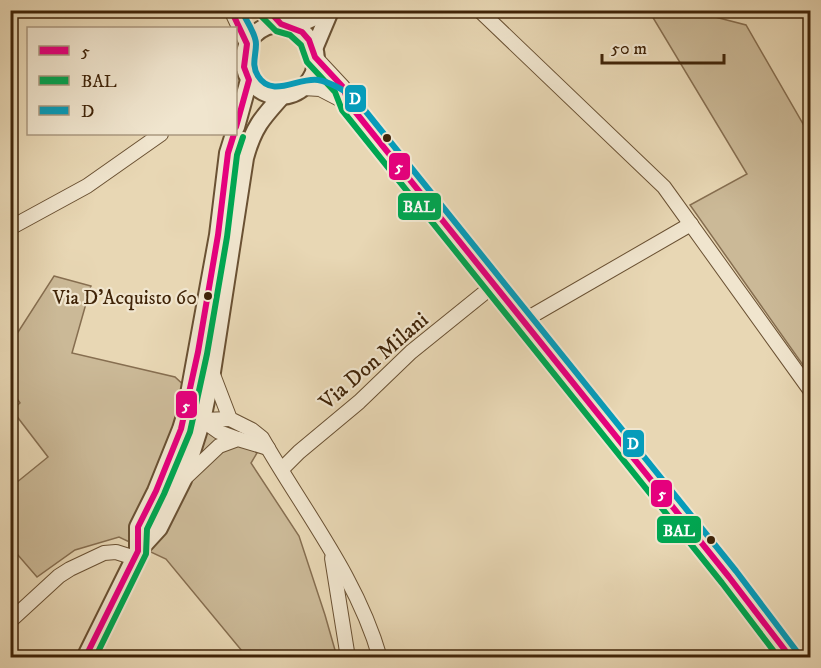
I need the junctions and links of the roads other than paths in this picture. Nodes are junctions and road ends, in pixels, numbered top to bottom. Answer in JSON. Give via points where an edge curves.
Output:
{"nodes":[{"id":1,"x":231,"y":10,"type":"edge"},
{"id":2,"x":267,"y":10,"type":"edge"},
{"id":3,"x":479,"y":10,"type":"edge"},
{"id":4,"x":330,"y":11,"type":"edge"},
{"id":5,"x":287,"y":25,"type":"junction"},
{"id":6,"x":235,"y":27,"type":"edge"},
{"id":7,"x":237,"y":35,"type":"edge"},
{"id":8,"x":315,"y":53,"type":"junction"},
{"id":9,"x":242,"y":55,"type":"edge"},
{"id":10,"x":244,"y":81,"type":"edge"},
{"id":11,"x":303,"y":88,"type":"junction"},
{"id":12,"x":282,"y":96,"type":"junction"},
{"id":13,"x":349,"y":104,"type":"junction"},
{"id":14,"x":237,"y":121,"type":"edge"},
{"id":15,"x":160,"y":135,"type":"edge"},
{"id":16,"x":234,"y":135,"type":"edge"},
{"id":17,"x":691,"y":224,"type":"junction"},
{"id":18,"x":10,"y":228,"type":"edge"},
{"id":19,"x":494,"y":285,"type":"junction"},
{"id":20,"x":523,"y":321,"type":"junction"},
{"id":21,"x":212,"y":372,"type":"junction"},
{"id":22,"x":810,"y":390,"type":"edge"},
{"id":23,"x":184,"y":416,"type":"junction"},
{"id":24,"x":230,"y":419,"type":"junction"},
{"id":25,"x":202,"y":420,"type":"junction"},
{"id":26,"x":238,"y":439,"type":"junction"},
{"id":27,"x":268,"y":448,"type":"junction"},
{"id":28,"x":282,"y":469,"type":"junction"},
{"id":29,"x":183,"y":480,"type":"junction"},
{"id":30,"x":331,"y":550,"type":"junction"},
{"id":31,"x":137,"y":555,"type":"junction"},
{"id":32,"x":10,"y":621,"type":"edge"},
{"id":33,"x":85,"y":657,"type":"edge"},
{"id":34,"x":348,"y":657,"type":"edge"},
{"id":35,"x":380,"y":657,"type":"edge"},
{"id":36,"x":791,"y":657,"type":"edge"}],
"edges":[{"from":1,"to":6,"type":"street"},
{"from":2,"to":5,"type":"street"},
{"from":3,"to":17,"type":"street","via":[[648,170]]},
{"from":4,"to":5,"type":"street"},
{"from":4,"to":8,"type":"street"},
{"from":5,"to":8,"type":"street","via":[[302,32]]},
{"from":5,"to":9,"type":"street","via":[[262,29],[253,35]]},
{"from":7,"to":9,"type":"street"},
{"from":8,"to":11,"type":"street","via":[[315,68]]},
{"from":8,"to":13,"type":"street","via":[[343,87]]},
{"from":9,"to":10,"type":"street"},
{"from":10,"to":12,"type":"street"},
{"from":10,"to":14,"type":"street"},
{"from":11,"to":12,"type":"street"},
{"from":11,"to":13,"type":"street","via":[[320,89]]},
{"from":12,"to":21,"type":"street","via":[[251,135],[245,158]]},
{"from":13,"to":19,"type":"street"},
{"from":15,"to":18,"type":"street","via":[[87,186]]},
{"from":16,"to":23,"type":"street"},
{"from":17,"to":20,"type":"street"},
{"from":17,"to":22,"type":"street"},
{"from":19,"to":20,"type":"street"},
{"from":19,"to":28,"type":"street","name":"Via Don Milani","via":[[411,352]]},
{"from":20,"to":36,"type":"street"},
{"from":21,"to":24,"type":"street"},
{"from":21,"to":25,"type":"street"},
{"from":23,"to":25,"type":"street"},
{"from":23,"to":31,"type":"street","via":[[138,527]]},
{"from":24,"to":25,"type":"street"},
{"from":24,"to":27,"type":"street","via":[[257,434]]},
{"from":25,"to":26,"type":"street"},
{"from":25,"to":29,"type":"street"},
{"from":26,"to":27,"type":"street"},
{"from":26,"to":29,"type":"street","via":[[219,446]]},
{"from":27,"to":28,"type":"street"},
{"from":28,"to":30,"type":"street"},
{"from":29,"to":31,"type":"street","via":[[159,528]]},
{"from":30,"to":34,"type":"street"},
{"from":30,"to":35,"type":"street","via":[[372,628]]},
{"from":31,"to":32,"type":"street","via":[[104,553],[70,569]]},
{"from":31,"to":33,"type":"street"}]}
